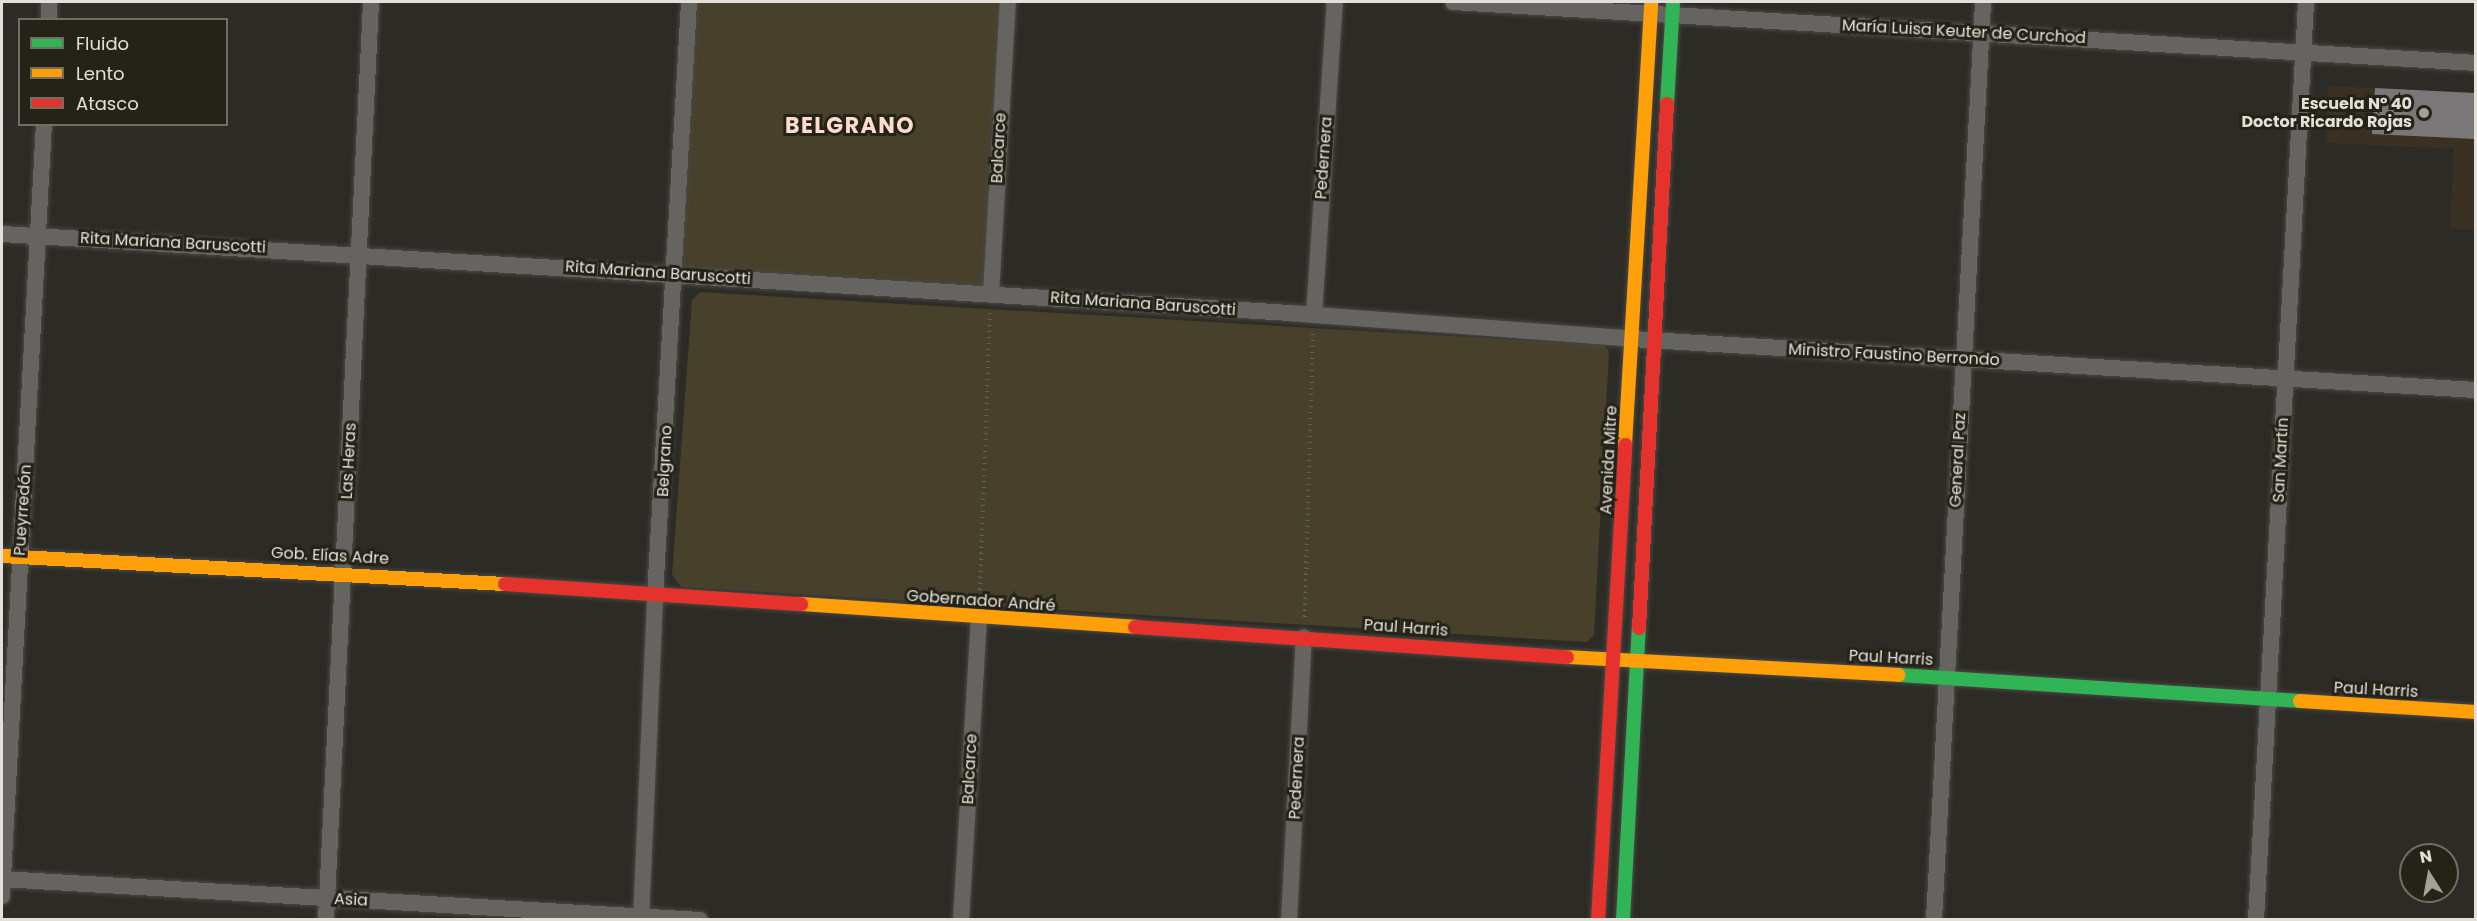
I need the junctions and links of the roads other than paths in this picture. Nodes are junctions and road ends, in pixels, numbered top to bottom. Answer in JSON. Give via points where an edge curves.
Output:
{"nodes":[{"id":1,"x":49,"y":2,"type":"edge"},
{"id":2,"x":371,"y":2,"type":"edge"},
{"id":3,"x":689,"y":2,"type":"edge"},
{"id":4,"x":1008,"y":2,"type":"edge"},
{"id":5,"x":1335,"y":2,"type":"edge"},
{"id":6,"x":1453,"y":2,"type":"edge"},
{"id":7,"x":1983,"y":2,"type":"edge"},
{"id":8,"x":2306,"y":2,"type":"edge"},
{"id":9,"x":1650,"y":7,"type":"edge"},
{"id":10,"x":1672,"y":8,"type":"edge"},
{"id":11,"x":49,"y":18,"type":"edge"},
{"id":12,"x":1982,"y":33,"type":"junction"},
{"id":13,"x":2304,"y":53,"type":"junction"},
{"id":14,"x":2475,"y":63,"type":"edge"},
{"id":15,"x":44,"y":126,"type":"edge"},
{"id":16,"x":2,"y":234,"type":"edge"},
{"id":17,"x":40,"y":236,"type":"junction"},
{"id":18,"x":359,"y":254,"type":"junction"},
{"id":19,"x":675,"y":274,"type":"junction"},
{"id":20,"x":991,"y":294,"type":"junction"},
{"id":21,"x":1314,"y":315,"type":"junction"},
{"id":22,"x":1632,"y":339,"type":"junction"},
{"id":23,"x":1654,"y":340,"type":"junction"},
{"id":24,"x":1964,"y":359,"type":"junction"},
{"id":25,"x":2285,"y":378,"type":"junction"},
{"id":26,"x":2475,"y":390,"type":"edge"},
{"id":27,"x":2,"y":556,"type":"edge"},
{"id":28,"x":20,"y":556,"type":"junction"},
{"id":29,"x":343,"y":573,"type":"junction"},
{"id":30,"x":655,"y":596,"type":"junction"},
{"id":31,"x":979,"y":618,"type":"junction"},
{"id":32,"x":1304,"y":637,"type":"junction"},
{"id":33,"x":1613,"y":660,"type":"junction"},
{"id":34,"x":1636,"y":661,"type":"junction"},
{"id":35,"x":1946,"y":678,"type":"junction"},
{"id":36,"x":2268,"y":700,"type":"junction"},
{"id":37,"x":2475,"y":712,"type":"edge"},
{"id":38,"x":2,"y":879,"type":"edge"},
{"id":39,"x":2,"y":896,"type":"edge"},
{"id":40,"x":327,"y":899,"type":"junction"},
{"id":41,"x":641,"y":918,"type":"edge"},
{"id":42,"x":326,"y":920,"type":"edge"},
{"id":43,"x":700,"y":920,"type":"edge"},
{"id":44,"x":961,"y":920,"type":"edge"},
{"id":45,"x":1290,"y":920,"type":"edge"},
{"id":46,"x":1598,"y":920,"type":"edge"},
{"id":47,"x":1623,"y":920,"type":"edge"},
{"id":48,"x":1934,"y":920,"type":"edge"},
{"id":49,"x":2256,"y":920,"type":"edge"}],
"edges":[{"from":1,"to":11,"type":"street"},
{"from":2,"to":18,"type":"street","name":"Las Heras"},
{"from":3,"to":19,"type":"street","name":"Belgrano"},
{"from":4,"to":20,"type":"street","name":"Balcarce"},
{"from":5,"to":21,"type":"street","name":"Pedernera"},
{"from":6,"to":9,"type":"street","name":"María Luisa Keuter de Curchod"},
{"from":7,"to":12,"type":"street","name":"General Paz"},
{"from":8,"to":13,"type":"street","name":"San Martín"},
{"from":9,"to":10,"type":"street","name":"María Luisa Keuter de Curchod"},
{"from":9,"to":22,"type":"street","name":"Avenida Mitre"},
{"from":10,"to":12,"type":"street","name":"María Luisa Keuter de Curchod"},
{"from":10,"to":23,"type":"street"},
{"from":12,"to":13,"type":"street","name":"María Luisa Keuter de Curchod"},
{"from":12,"to":24,"type":"street","name":"General Paz"},
{"from":13,"to":14,"type":"street","name":"María Luisa Keuter de Curchod"},
{"from":13,"to":25,"type":"street","name":"San Martín"},
{"from":15,"to":17,"type":"street","name":"Pueyrredón"},
{"from":16,"to":17,"type":"street","name":"Rita Mariana Baruscotti"},
{"from":17,"to":18,"type":"street","name":"Rita Mariana Baruscotti"},
{"from":17,"to":28,"type":"street","name":"Pueyrredón"},
{"from":18,"to":19,"type":"street","name":"Rita Mariana Baruscotti"},
{"from":18,"to":29,"type":"street","name":"Las Heras"},
{"from":19,"to":20,"type":"street","name":"Rita Mariana Baruscotti"},
{"from":19,"to":30,"type":"street","name":"Belgrano"},
{"from":20,"to":21,"type":"street","name":"Rita Mariana Baruscotti"},
{"from":21,"to":22,"type":"street","name":"Ministro Faustino Berrondo"},
{"from":22,"to":23,"type":"street","name":"Ministro Faustino Berrondo"},
{"from":22,"to":33,"type":"street","name":"Avenida Mitre"},
{"from":23,"to":24,"type":"street","name":"Ministro Faustino Berrondo"},
{"from":23,"to":34,"type":"street"},
{"from":24,"to":25,"type":"street","name":"Ministro Faustino Berrondo"},
{"from":24,"to":35,"type":"street","name":"General Paz"},
{"from":25,"to":26,"type":"street","name":"Ministro Faustino Berrondo"},
{"from":25,"to":36,"type":"street","name":"San Martín"},
{"from":27,"to":28,"type":"street","name":"Gob. Elías Adre"},
{"from":28,"to":29,"type":"street","name":"Gob. Elías Adre"},
{"from":28,"to":38,"type":"street","name":"Pueyrredón"},
{"from":29,"to":30,"type":"street","name":"Gob. Elías Adre"},
{"from":29,"to":40,"type":"street","name":"Las Heras"},
{"from":30,"to":31,"type":"street","name":"Gobernador André"},
{"from":30,"to":41,"type":"street","name":"Belgrano"},
{"from":31,"to":32,"type":"street","name":"Gobernador André"},
{"from":31,"to":44,"type":"street","name":"Balcarce"},
{"from":32,"to":33,"type":"street","name":"Paul Harris"},
{"from":32,"to":45,"type":"street","name":"Pedernera"},
{"from":33,"to":34,"type":"street","name":"Paul Harris"},
{"from":33,"to":46,"type":"street","name":"Avenida Mitre"},
{"from":34,"to":35,"type":"street","name":"Paul Harris"},
{"from":34,"to":47,"type":"street"},
{"from":35,"to":36,"type":"street","name":"Paul Harris"},
{"from":35,"to":48,"type":"street","name":"General Paz"},
{"from":36,"to":37,"type":"street","name":"Paul Harris"},
{"from":36,"to":49,"type":"street","name":"San Martín"},
{"from":38,"to":39,"type":"street","name":"Pueyrredón"},
{"from":38,"to":40,"type":"street","name":"Asia"},
{"from":40,"to":41,"type":"street","name":"Asia"},
{"from":40,"to":42,"type":"street","name":"Las Heras"},
{"from":41,"to":43,"type":"street","name":"Asia"}]}
